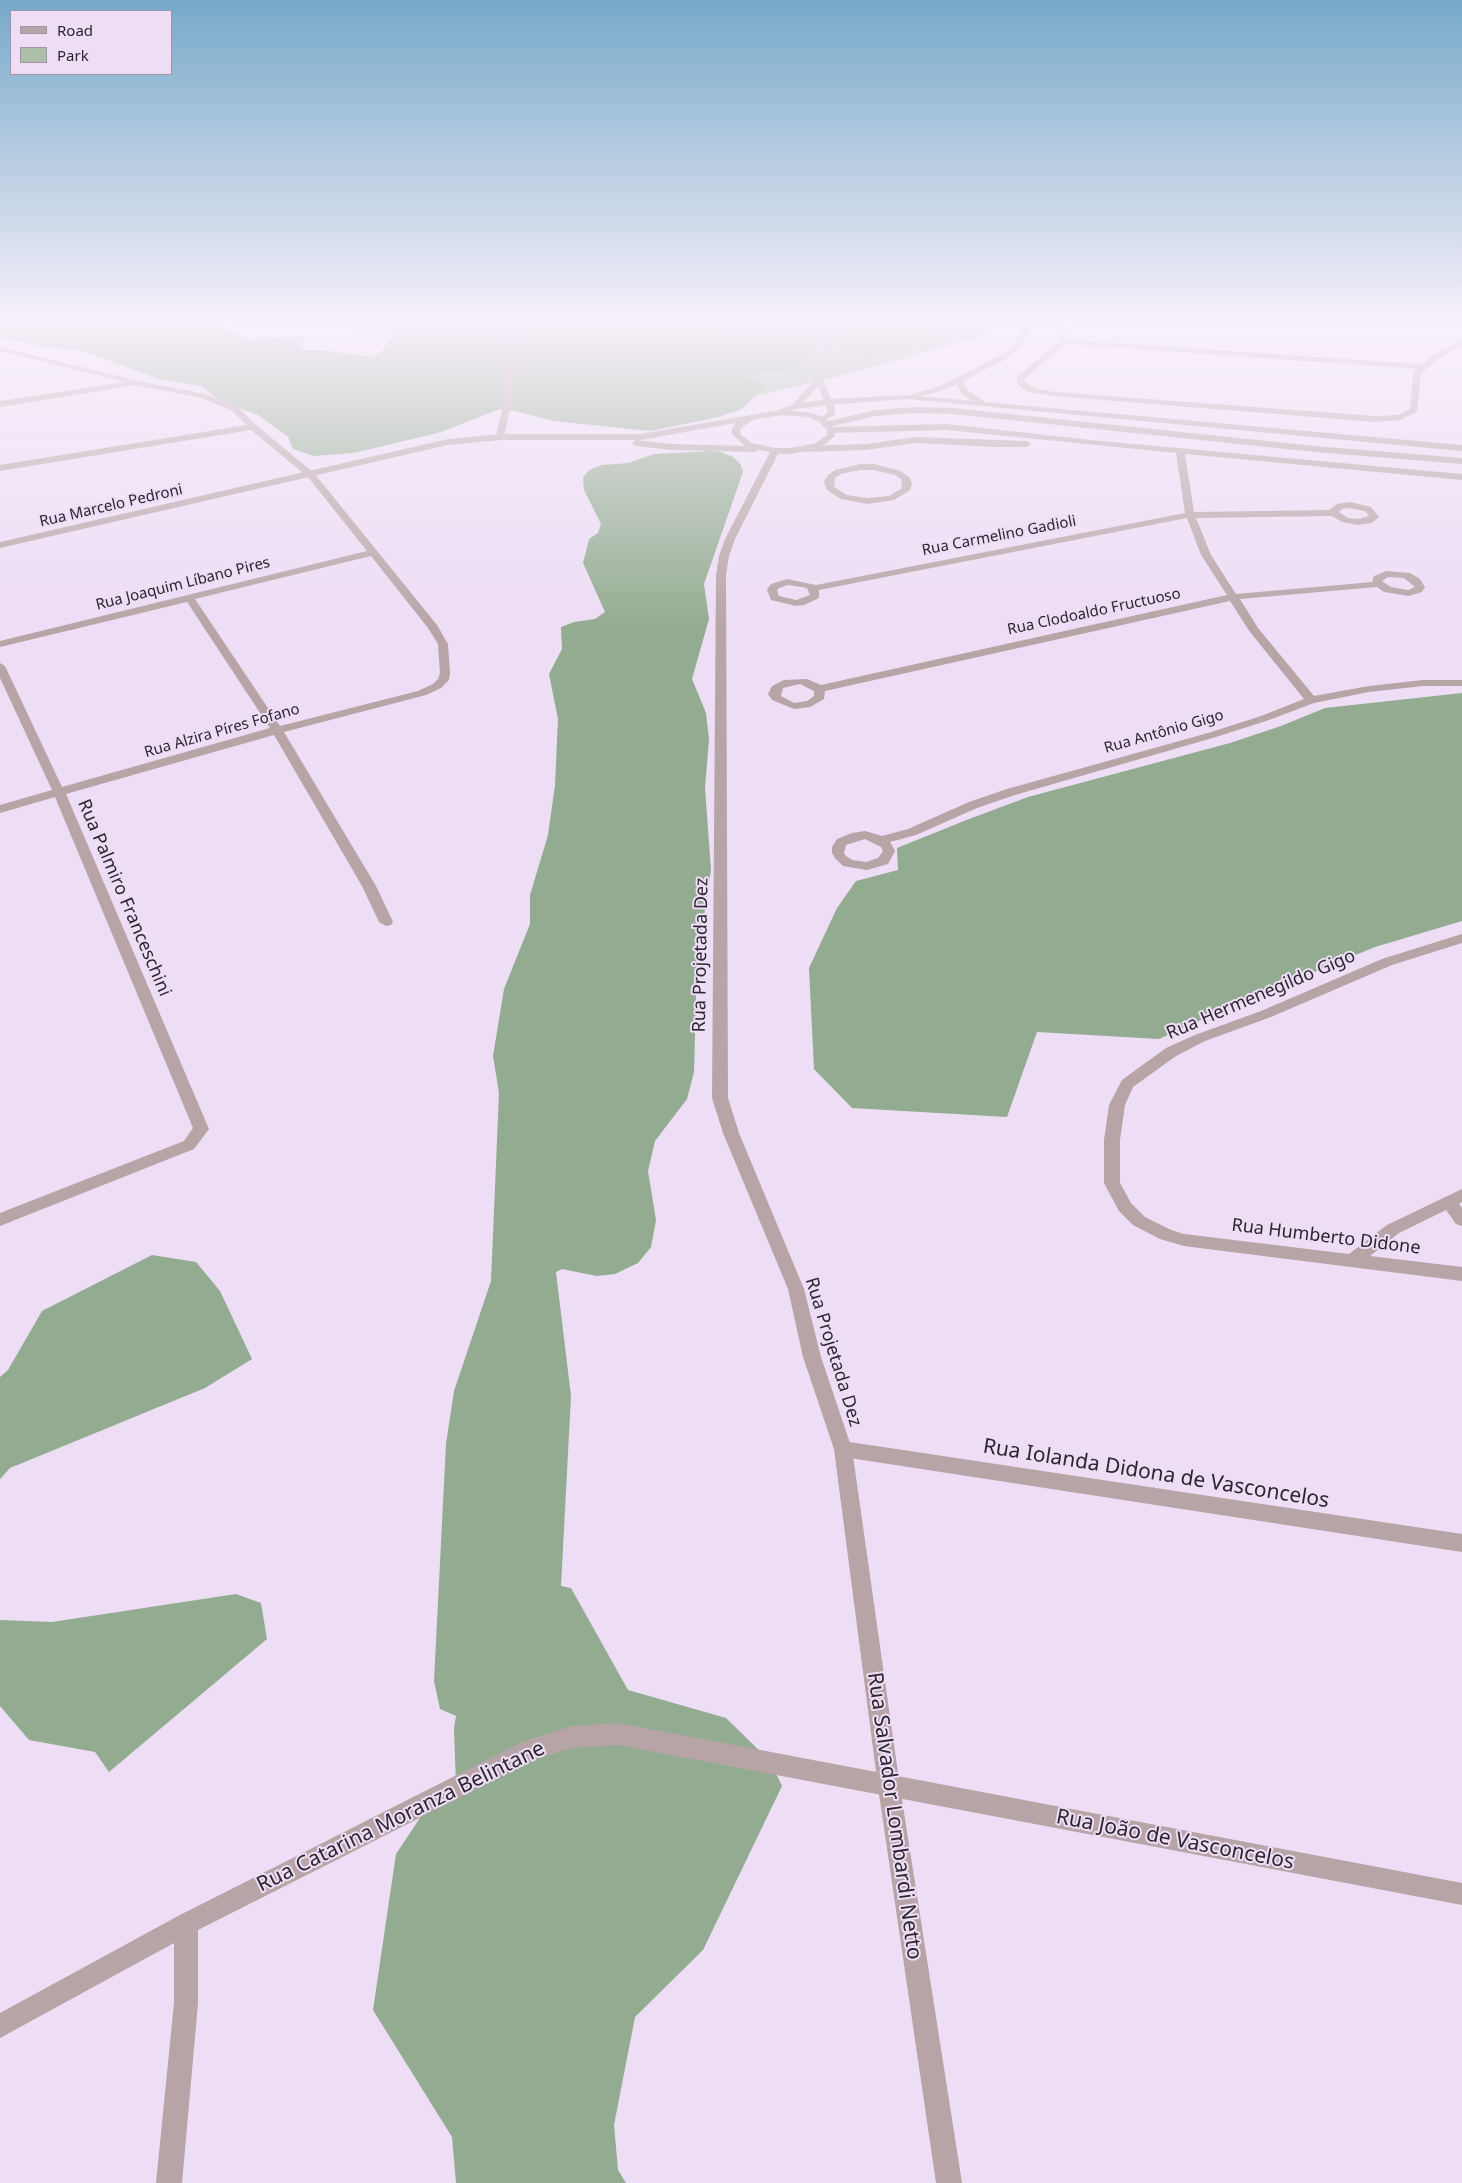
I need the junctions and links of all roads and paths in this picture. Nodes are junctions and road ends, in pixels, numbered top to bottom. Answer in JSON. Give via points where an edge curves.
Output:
{"nodes":[{"id":1,"x":502,"y":425,"type":"edge"},
{"id":2,"x":710,"y":425,"type":"edge"},
{"id":3,"x":739,"y":425,"type":"edge"},
{"id":4,"x":827,"y":425,"type":"joint"},
{"id":5,"x":1086,"y":425,"type":"edge"},
{"id":6,"x":1215,"y":425,"type":"edge"},
{"id":7,"x":252,"y":427,"type":"joint"},
{"id":8,"x":914,"y":428,"type":"junction"},
{"id":9,"x":500,"y":436,"type":"junction"},
{"id":10,"x":582,"y":438,"type":"junction"},
{"id":11,"x":916,"y":440,"type":"junction"},
{"id":12,"x":1091,"y":443,"type":"junction"},
{"id":13,"x":866,"y":447,"type":"junction"},
{"id":14,"x":1462,"y":448,"type":"edge"},
{"id":15,"x":805,"y":449,"type":"junction"},
{"id":16,"x":768,"y":450,"type":"junction"},
{"id":17,"x":1180,"y":451,"type":"junction"},
{"id":18,"x":1462,"y":461,"type":"edge"},
{"id":19,"x":874,"y":467,"type":"junction"},
{"id":20,"x":0,"y":468,"type":"edge"},
{"id":21,"x":311,"y":475,"type":"junction"},
{"id":22,"x":1462,"y":477,"type":"edge"},
{"id":23,"x":1334,"y":513,"type":"dead end"},
{"id":24,"x":1190,"y":515,"type":"junction"},
{"id":25,"x":0,"y":545,"type":"edge"},
{"id":26,"x":373,"y":553,"type":"junction"},
{"id":27,"x":1379,"y":584,"type":"dead end"},
{"id":28,"x":814,"y":588,"type":"dead end"},
{"id":29,"x":1232,"y":597,"type":"junction"},
{"id":30,"x":190,"y":598,"type":"junction"},
{"id":31,"x":0,"y":644,"type":"edge"},
{"id":32,"x":0,"y":666,"type":"edge"},
{"id":33,"x":1462,"y":683,"type":"edge"},
{"id":34,"x":818,"y":689,"type":"dead end"},
{"id":35,"x":1312,"y":700,"type":"junction"},
{"id":36,"x":277,"y":730,"type":"junction"},
{"id":37,"x":60,"y":793,"type":"junction"},
{"id":38,"x":0,"y":809,"type":"edge"},
{"id":39,"x":882,"y":840,"type":"dead end"},
{"id":40,"x":386,"y":922,"type":"dead end"},
{"id":41,"x":1462,"y":938,"type":"edge"},
{"id":42,"x":1455,"y":1198,"type":"edge"},
{"id":43,"x":0,"y":1220,"type":"edge"},
{"id":44,"x":1462,"y":1220,"type":"edge"},
{"id":45,"x":1184,"y":1240,"type":"joint"},
{"id":46,"x":1353,"y":1260,"type":"junction"},
{"id":47,"x":1462,"y":1274,"type":"edge"},
{"id":48,"x":843,"y":1449,"type":"junction"},
{"id":49,"x":1462,"y":1543,"type":"edge"},
{"id":50,"x":889,"y":1787,"type":"junction"},
{"id":51,"x":1462,"y":1894,"type":"edge"},
{"id":52,"x":186,"y":1924,"type":"junction"},
{"id":53,"x":0,"y":2026,"type":"edge"},
{"id":54,"x":169,"y":2183,"type":"edge"},
{"id":55,"x":948,"y":2183,"type":"edge"}],
"edges":[{"from":1,"to":9,"type":"street"},
{"from":2,"to":10,"type":"street","name":"Rua Marcelo Pedroni","via":[[641,437]]},
{"from":3,"to":16,"type":"street","via":[[736,434],[741,440]]},
{"from":4,"to":8,"type":"street"},
{"from":4,"to":15,"type":"street","via":[[831,436]]},
{"from":5,"to":18,"type":"street"},
{"from":6,"to":14,"type":"street"},
{"from":7,"to":20,"type":"street"},
{"from":7,"to":21,"type":"street"},
{"from":8,"to":11,"type":"street"},
{"from":8,"to":12,"type":"street","via":[[930,426]]},
{"from":9,"to":10,"type":"street","name":"Rua Marcelo Pedroni"},
{"from":9,"to":21,"type":"street","name":"Rua Marcelo Pedroni","via":[[448,442]]},
{"from":10,"to":16,"type":"street","name":"Rua Marcelo Pedroni","via":[[672,447]]},
{"from":11,"to":12,"type":"street","name":"Rua Marcelo Pedroni","via":[[995,444]]},
{"from":11,"to":13,"type":"street","name":"Rua Marcelo Pedroni"},
{"from":12,"to":17,"type":"street"},
{"from":13,"to":15,"type":"street","name":"Rua Marcelo Pedroni"},
{"from":13,"to":19,"type":"street"},
{"from":15,"to":16,"type":"street","name":"Rua Marcelo Pedroni"},
{"from":16,"to":48,"type":"street","name":"Rua Projetada Dez","via":[[730,539],[721,575],[720,1098],[731,1133],[796,1289],[812,1357]]},
{"from":17,"to":22,"type":"street"},
{"from":17,"to":24,"type":"street"},
{"from":19,"to":19,"type":"street","via":[[838,472],[828,482],[830,488],[844,497],[868,501],[891,498],[905,490],[905,478]]},
{"from":21,"to":25,"type":"street","name":"Rua Marcelo Pedroni"},
{"from":21,"to":26,"type":"street"},
{"from":23,"to":24,"type":"street","name":"Rua Carmelino Gadioli"},
{"from":24,"to":28,"type":"street","name":"Rua Carmelino Gadioli"},
{"from":24,"to":29,"type":"street","via":[[1206,555]]},
{"from":26,"to":30,"type":"street","name":"Rua Joaquim Líbano Pires"},
{"from":26,"to":36,"type":"street","name":"Rua Alzira Píres Fofano","via":[[443,644],[443,680],[422,693]]},
{"from":27,"to":29,"type":"street","name":"Rua Clodoaldo Fructuoso"},
{"from":29,"to":34,"type":"street","name":"Rua Clodoaldo Fructuoso"},
{"from":29,"to":35,"type":"street","via":[[1254,630]]},
{"from":30,"to":31,"type":"street","name":"Rua Joaquim Líbano Pires"},
{"from":30,"to":36,"type":"street"},
{"from":32,"to":37,"type":"street","name":"Rua Palmiro Franceschini"},
{"from":33,"to":35,"type":"street","name":"Rua Antônio Gigo","via":[[1369,689]]},
{"from":35,"to":39,"type":"street","name":"Rua Antônio Gigo","via":[[1212,735],[1011,792],[912,832]]},
{"from":36,"to":37,"type":"street","name":"Rua Alzira Píres Fofano"},
{"from":36,"to":40,"type":"street","via":[[369,886]]},
{"from":37,"to":38,"type":"street","name":"Rua Alzira Píres Fofano"},
{"from":37,"to":43,"type":"street","name":"Rua Palmiro Franceschini","via":[[201,1129],[189,1145]]},
{"from":41,"to":45,"type":"street","name":"Rua Hermenegildo Gigo","via":[[1387,962],[1266,1014],[1200,1038],[1171,1052],[1127,1084],[1117,1105],[1112,1140],[1112,1183],[1124,1207],[1139,1222],[1166,1236]]},
{"from":42,"to":44,"type":"street"},
{"from":42,"to":46,"type":"street","via":[[1393,1229]]},
{"from":45,"to":46,"type":"street","name":"Rua Humberto Didone"},
{"from":46,"to":47,"type":"street","name":"Rua Humberto Didone"},
{"from":48,"to":49,"type":"street","name":"Rua Iolanda Didona de Vasconcelos"},
{"from":48,"to":50,"type":"street","name":"Rua Salvador Lombardi Netto"},
{"from":50,"to":51,"type":"street","name":"Rua João de Vasconcelos"},
{"from":50,"to":52,"type":"street","name":"Rua Catarina Moranza Belintane","via":[[618,1734],[572,1737],[530,1750]]},
{"from":50,"to":55,"type":"street","name":"Rua Salvador Lombardi Netto"},
{"from":52,"to":53,"type":"street","name":"Rua Catarina Moranza Belintane"},
{"from":52,"to":54,"type":"street","via":[[186,2002]]}]}
